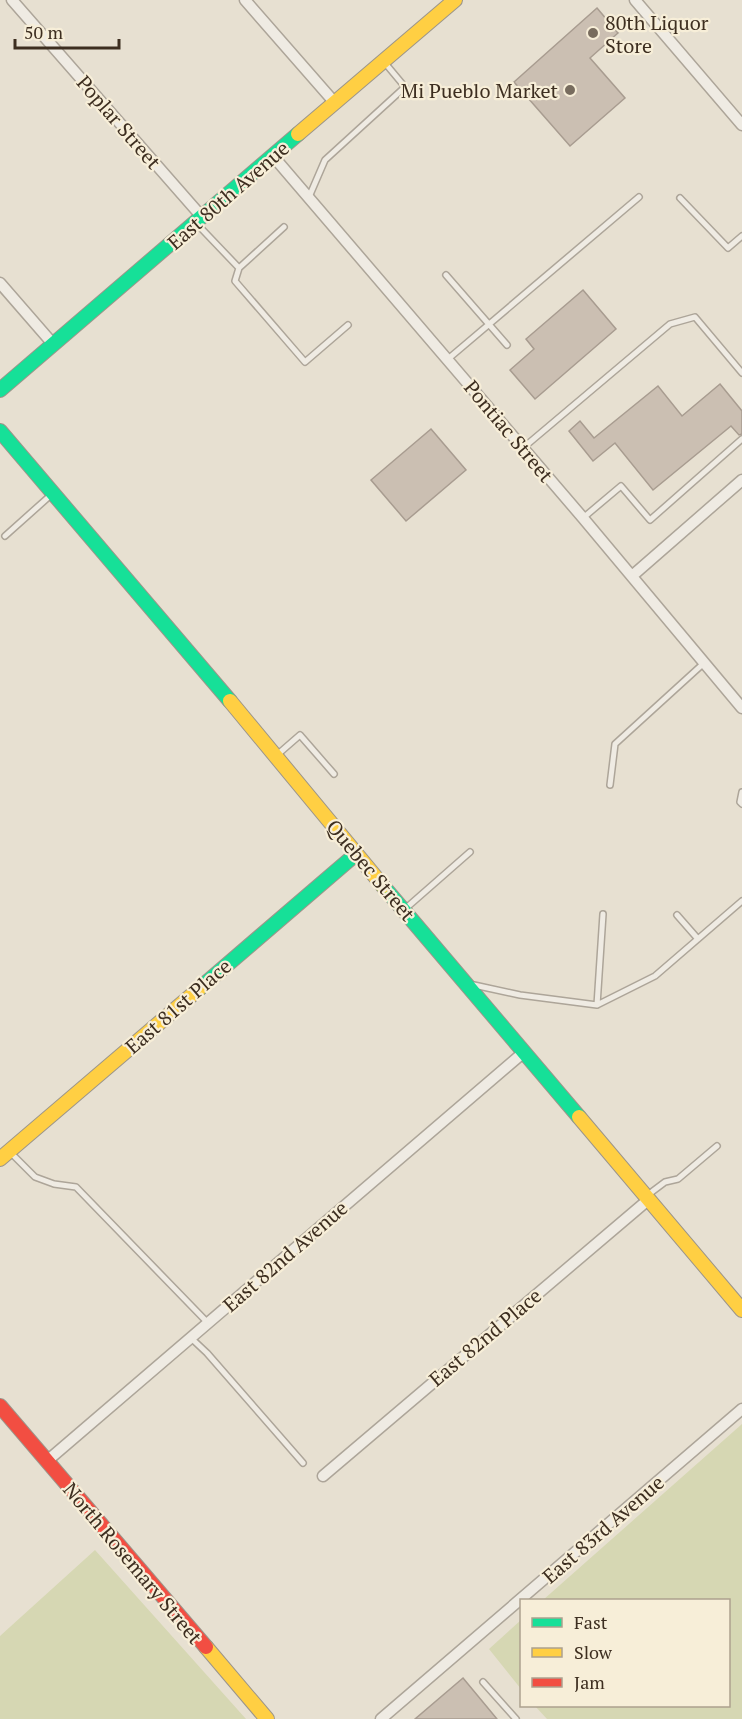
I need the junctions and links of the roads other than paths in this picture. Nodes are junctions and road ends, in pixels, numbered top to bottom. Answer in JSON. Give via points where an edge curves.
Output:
{"nodes":[{"id":1,"x":12,"y":0,"type":"edge"},
{"id":2,"x":245,"y":0,"type":"edge"},
{"id":3,"x":455,"y":0,"type":"edge"},
{"id":4,"x":635,"y":0,"type":"edge"},
{"id":5,"x":384,"y":62,"type":"junction"},
{"id":6,"x":335,"y":103,"type":"junction"},
{"id":7,"x":742,"y":125,"type":"edge"},
{"id":8,"x":273,"y":156,"type":"junction"},
{"id":9,"x":639,"y":197,"type":"dead end"},
{"id":10,"x":309,"y":198,"type":"junction"},
{"id":11,"x":680,"y":198,"type":"dead end"},
{"id":12,"x":199,"y":220,"type":"junction"},
{"id":13,"x":284,"y":227,"type":"dead end"},
{"id":14,"x":742,"y":236,"type":"edge"},
{"id":15,"x":239,"y":268,"type":"junction"},
{"id":16,"x":446,"y":275,"type":"dead end"},
{"id":17,"x":0,"y":283,"type":"edge"},
{"id":18,"x":489,"y":324,"type":"junction"},
{"id":19,"x":348,"y":325,"type":"dead end"},
{"id":20,"x":53,"y":344,"type":"junction"},
{"id":21,"x":507,"y":345,"type":"dead end"},
{"id":22,"x":448,"y":359,"type":"junction"},
{"id":23,"x":742,"y":373,"type":"edge"},
{"id":24,"x":0,"y":390,"type":"edge"},
{"id":25,"x":0,"y":431,"type":"edge"},
{"id":26,"x":742,"y":439,"type":"edge"},
{"id":27,"x":524,"y":448,"type":"junction"},
{"id":28,"x":742,"y":480,"type":"edge"},
{"id":29,"x":53,"y":493,"type":"junction"},
{"id":30,"x":583,"y":518,"type":"junction"},
{"id":31,"x":5,"y":536,"type":"dead end"},
{"id":32,"x":632,"y":576,"type":"junction"},
{"id":33,"x":704,"y":663,"type":"junction"},
{"id":34,"x":742,"y":708,"type":"edge"},
{"id":35,"x":276,"y":756,"type":"junction"},
{"id":36,"x":334,"y":774,"type":"dead end"},
{"id":37,"x":610,"y":785,"type":"dead end"},
{"id":38,"x":742,"y":792,"type":"edge"},
{"id":39,"x":742,"y":804,"type":"edge"},
{"id":40,"x":470,"y":852,"type":"dead end"},
{"id":41,"x":356,"y":854,"type":"junction"},
{"id":42,"x":742,"y":901,"type":"edge"},
{"id":43,"x":404,"y":910,"type":"junction"},
{"id":44,"x":603,"y":914,"type":"dead end"},
{"id":45,"x":676,"y":915,"type":"dead end"},
{"id":46,"x":698,"y":939,"type":"junction"},
{"id":47,"x":467,"y":983,"type":"junction"},
{"id":48,"x":597,"y":1005,"type":"junction"},
{"id":49,"x":524,"y":1052,"type":"junction"},
{"id":50,"x":717,"y":1146,"type":"dead end"},
{"id":51,"x":5,"y":1155,"type":"edge"},
{"id":52,"x":647,"y":1198,"type":"junction"},
{"id":53,"x":742,"y":1310,"type":"edge"},
{"id":54,"x":207,"y":1322,"type":"junction"},
{"id":55,"x":190,"y":1337,"type":"junction"},
{"id":56,"x":0,"y":1406,"type":"edge"},
{"id":57,"x":742,"y":1409,"type":"edge"},
{"id":58,"x":47,"y":1461,"type":"junction"},
{"id":59,"x":303,"y":1463,"type":"dead end"},
{"id":60,"x":323,"y":1476,"type":"dead end"},
{"id":61,"x":521,"y":1599,"type":"edge"},
{"id":62,"x":520,"y":1600,"type":"edge"},
{"id":63,"x":483,"y":1682,"type":"dead end"},
{"id":64,"x":267,"y":1719,"type":"edge"},
{"id":65,"x":381,"y":1719,"type":"edge"},
{"id":66,"x":516,"y":1719,"type":"edge"}],
"edges":[{"from":1,"to":12,"type":"street","name":"Poplar Street"},
{"from":2,"to":6,"type":"street"},
{"from":3,"to":5,"type":"street","name":"East 80th Avenue"},
{"from":4,"to":7,"type":"street"},
{"from":5,"to":6,"type":"street","name":"East 80th Avenue"},
{"from":5,"to":10,"type":"lane","via":[[405,87],[325,159]]},
{"from":6,"to":8,"type":"street","name":"East 80th Avenue"},
{"from":8,"to":10,"type":"street","name":"Pontiac Street"},
{"from":8,"to":12,"type":"street","name":"East 80th Avenue"},
{"from":9,"to":18,"type":"lane"},
{"from":10,"to":22,"type":"street","name":"Pontiac Street"},
{"from":11,"to":14,"type":"lane","via":[[728,248]]},
{"from":12,"to":15,"type":"lane"},
{"from":12,"to":20,"type":"street","name":"East 80th Avenue"},
{"from":13,"to":15,"type":"lane"},
{"from":15,"to":19,"type":"lane","via":[[235,281],[305,362]]},
{"from":16,"to":18,"type":"lane"},
{"from":17,"to":20,"type":"street"},
{"from":18,"to":21,"type":"lane"},
{"from":18,"to":22,"type":"lane"},
{"from":20,"to":24,"type":"street","name":"East 80th Avenue"},
{"from":22,"to":27,"type":"street","name":"Pontiac Street"},
{"from":23,"to":27,"type":"lane","via":[[695,317],[670,324]]},
{"from":25,"to":29,"type":"street","name":"Quebec Street"},
{"from":26,"to":30,"type":"lane","via":[[650,520],[621,486]]},
{"from":27,"to":30,"type":"street","name":"Pontiac Street"},
{"from":28,"to":32,"type":"street"},
{"from":29,"to":31,"type":"lane"},
{"from":29,"to":35,"type":"street","name":"Quebec Street"},
{"from":30,"to":32,"type":"street","name":"Pontiac Street"},
{"from":32,"to":33,"type":"street","name":"Pontiac Street"},
{"from":33,"to":34,"type":"street","name":"Pontiac Street"},
{"from":33,"to":37,"type":"lane","via":[[615,744]]},
{"from":35,"to":36,"type":"lane","via":[[300,735]]},
{"from":35,"to":41,"type":"street","name":"Quebec Street"},
{"from":38,"to":39,"type":"lane"},
{"from":40,"to":43,"type":"lane"},
{"from":41,"to":43,"type":"street","name":"Quebec Street"},
{"from":41,"to":51,"type":"street","name":"East 81st Place"},
{"from":42,"to":46,"type":"lane"},
{"from":43,"to":47,"type":"street","name":"Quebec Street"},
{"from":44,"to":48,"type":"lane"},
{"from":45,"to":46,"type":"lane"},
{"from":46,"to":48,"type":"lane","via":[[655,976]]},
{"from":47,"to":48,"type":"lane","via":[[519,995]]},
{"from":47,"to":49,"type":"street","name":"Quebec Street"},
{"from":49,"to":52,"type":"street","name":"Quebec Street"},
{"from":49,"to":54,"type":"street","name":"East 82nd Avenue"},
{"from":50,"to":52,"type":"lane","via":[[678,1179],[664,1182]]},
{"from":51,"to":54,"type":"lane","via":[[35,1177],[76,1187]]},
{"from":52,"to":53,"type":"street","name":"Quebec Street"},
{"from":52,"to":60,"type":"street","name":"East 82nd Place"},
{"from":54,"to":55,"type":"street","name":"East 82nd Avenue"},
{"from":55,"to":58,"type":"street","name":"East 82nd Avenue"},
{"from":55,"to":59,"type":"lane"},
{"from":56,"to":58,"type":"street","name":"North Rosemary Street"},
{"from":57,"to":61,"type":"street","name":"East 83rd Avenue"},
{"from":58,"to":64,"type":"street","name":"North Rosemary Street"},
{"from":62,"to":65,"type":"street","name":"East 83rd Avenue"},
{"from":63,"to":66,"type":"lane"}]}
